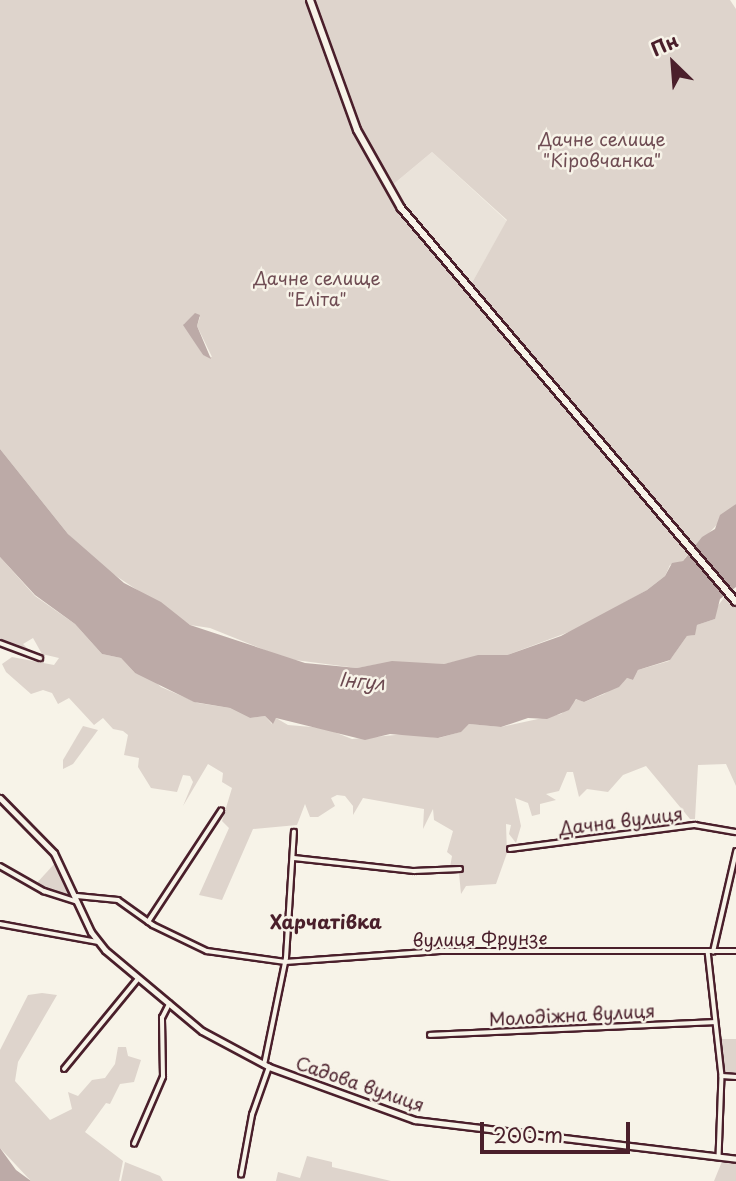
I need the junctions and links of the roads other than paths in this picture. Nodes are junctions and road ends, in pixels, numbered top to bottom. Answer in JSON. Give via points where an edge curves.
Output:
{"nodes":[{"id":1,"x":310,"y":0,"type":"edge"},
{"id":2,"x":736,"y":602,"type":"edge"},
{"id":3,"x":0,"y":643,"type":"edge"},
{"id":4,"x":40,"y":658,"type":"dead end"},
{"id":5,"x":0,"y":798,"type":"edge"},
{"id":6,"x":221,"y":811,"type":"dead end"},
{"id":7,"x":295,"y":832,"type":"dead end"},
{"id":8,"x":736,"y":832,"type":"edge"},
{"id":9,"x":510,"y":849,"type":"dead end"},
{"id":10,"x":736,"y":852,"type":"edge"},
{"id":11,"x":294,"y":858,"type":"junction"},
{"id":12,"x":0,"y":866,"type":"edge"},
{"id":13,"x":460,"y":869,"type":"dead end"},
{"id":14,"x":78,"y":899,"type":"junction"},
{"id":15,"x":148,"y":922,"type":"junction"},
{"id":16,"x":0,"y":924,"type":"edge"},
{"id":17,"x":98,"y":942,"type":"junction"},
{"id":18,"x":711,"y":951,"type":"junction"},
{"id":19,"x":736,"y":951,"type":"edge"},
{"id":20,"x":285,"y":962,"type":"junction"},
{"id":21,"x":138,"y":979,"type":"junction"},
{"id":22,"x":169,"y":1004,"type":"junction"},
{"id":23,"x":715,"y":1022,"type":"junction"},
{"id":24,"x":430,"y":1035,"type":"dead end"},
{"id":25,"x":266,"y":1066,"type":"junction"},
{"id":26,"x":64,"y":1069,"type":"dead end"},
{"id":27,"x":722,"y":1076,"type":"junction"},
{"id":28,"x":736,"y":1077,"type":"edge"},
{"id":29,"x":134,"y":1144,"type":"dead end"},
{"id":30,"x":719,"y":1157,"type":"junction"},
{"id":31,"x":736,"y":1159,"type":"edge"},
{"id":32,"x":242,"y":1175,"type":"dead end"}],
"edges":[{"from":1,"to":2,"type":"highway","via":[[357,130],[401,208]]},
{"from":3,"to":4,"type":"street"},
{"from":5,"to":14,"type":"street","name":"Садова вулиця","via":[[50,848]]},
{"from":6,"to":15,"type":"street"},
{"from":7,"to":11,"type":"street","name":"Садова вулиця"},
{"from":8,"to":9,"type":"street","name":"Дачна вулиця","via":[[695,825]]},
{"from":10,"to":18,"type":"street"},
{"from":11,"to":13,"type":"street","via":[[414,871]]},
{"from":11,"to":20,"type":"street","name":"Садова вулиця"},
{"from":12,"to":14,"type":"street","name":"вулиця Фрунзе","via":[[34,887]]},
{"from":14,"to":15,"type":"street","name":"вулиця Фрунзе","via":[[118,900]]},
{"from":14,"to":17,"type":"street","name":"Садова вулиця"},
{"from":15,"to":20,"type":"street","name":"вулиця Фрунзе","via":[[207,951]]},
{"from":16,"to":17,"type":"street"},
{"from":17,"to":21,"type":"street","name":"Садова вулиця"},
{"from":18,"to":19,"type":"street","name":"вулиця Фрунзе"},
{"from":18,"to":20,"type":"street","name":"вулиця Фрунзе","via":[[440,951]]},
{"from":18,"to":23,"type":"street"},
{"from":20,"to":25,"type":"street","name":"Садова вулиця"},
{"from":21,"to":22,"type":"street","name":"Садова вулиця"},
{"from":21,"to":26,"type":"street"},
{"from":22,"to":25,"type":"street","name":"Садова вулиця","via":[[202,1031]]},
{"from":22,"to":29,"type":"street","via":[[162,1018],[160,1086]]},
{"from":23,"to":24,"type":"street","name":"Молодіжна вулиця"},
{"from":23,"to":27,"type":"street"},
{"from":25,"to":30,"type":"street","name":"Садова вулиця","via":[[415,1120]]},
{"from":25,"to":32,"type":"street","name":"Садова вулиця"},
{"from":27,"to":28,"type":"street"},
{"from":27,"to":30,"type":"street"},
{"from":30,"to":31,"type":"street","name":"Садова вулиця"}]}
